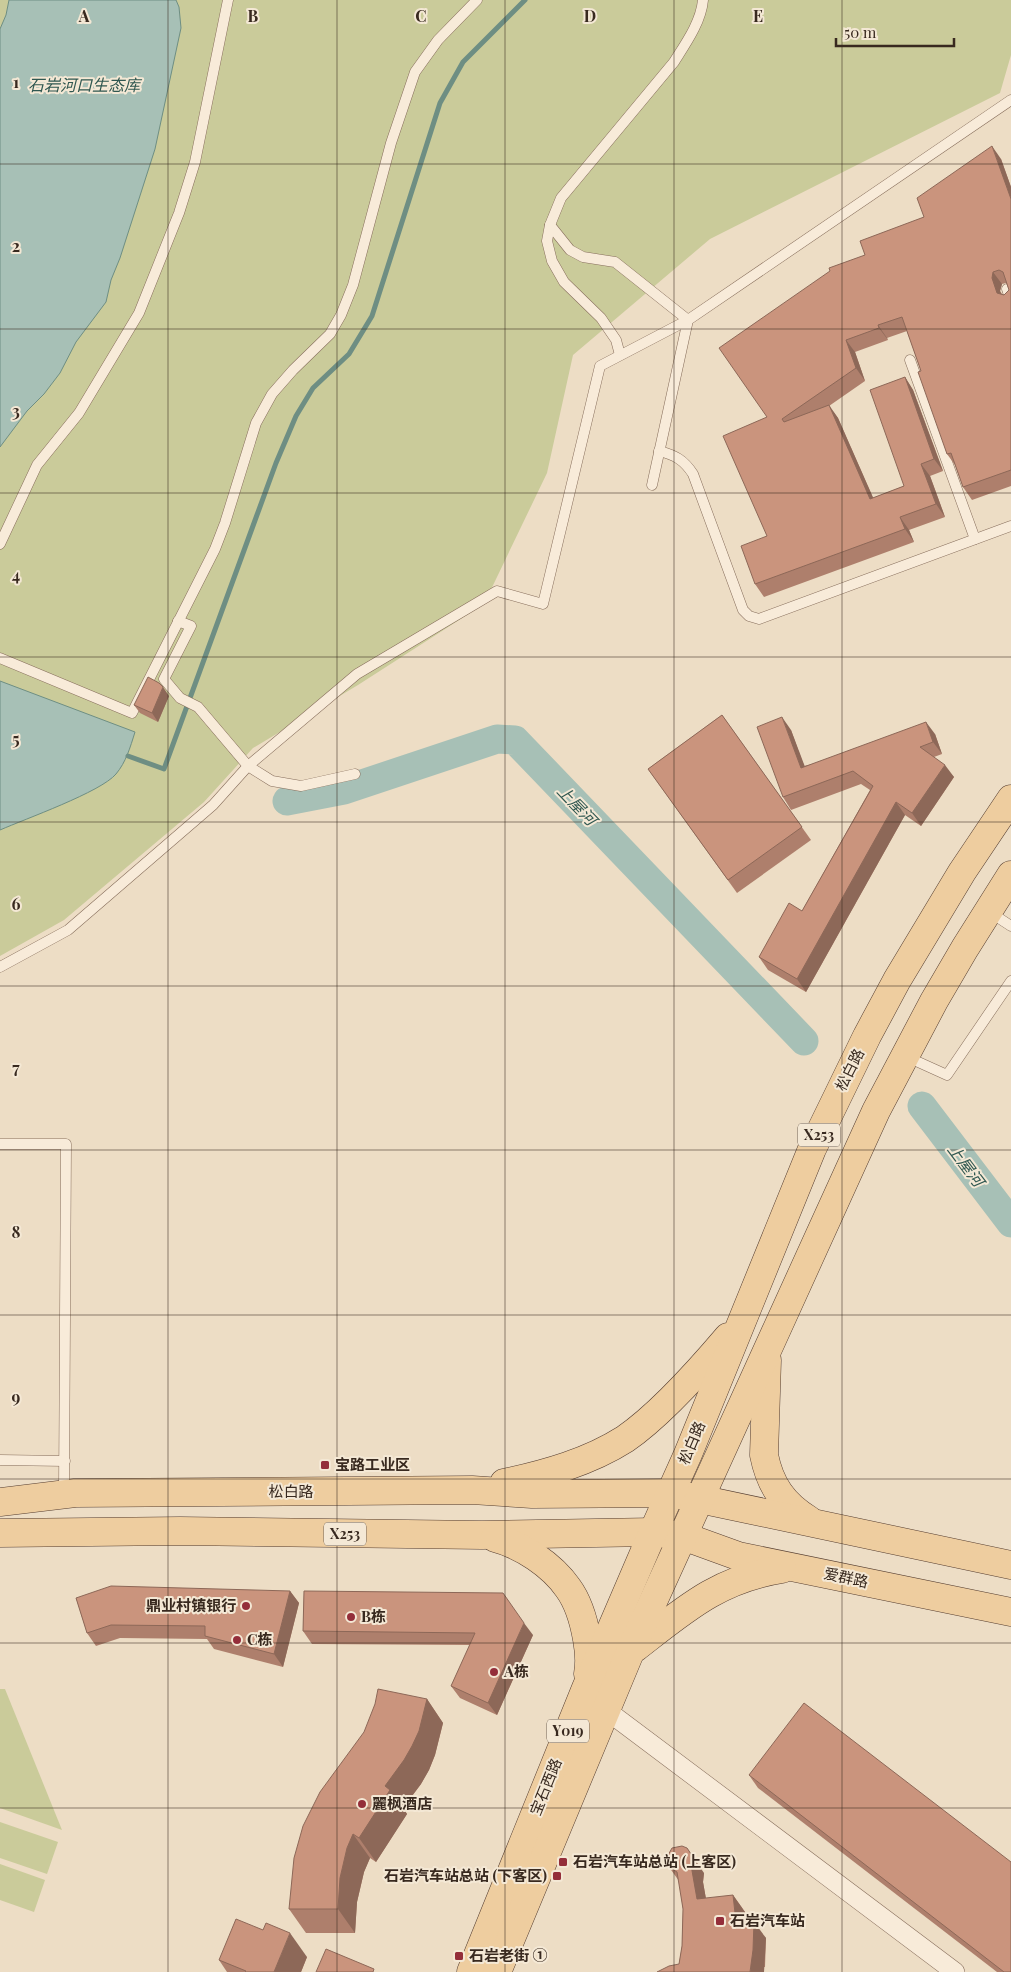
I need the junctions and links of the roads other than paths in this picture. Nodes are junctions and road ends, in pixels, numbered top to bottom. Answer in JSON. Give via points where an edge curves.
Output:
{"nodes":[{"id":1,"x":228,"y":0,"type":"edge"},
{"id":2,"x":477,"y":0,"type":"edge"},
{"id":3,"x":703,"y":0,"type":"edge"},
{"id":4,"x":1011,"y":100,"type":"edge"},
{"id":5,"x":550,"y":225,"type":"junction"},
{"id":6,"x":1007,"y":289,"type":"edge"},
{"id":7,"x":1011,"y":301,"type":"edge"},
{"id":8,"x":688,"y":320,"type":"junction"},
{"id":9,"x":620,"y":355,"type":"junction"},
{"id":10,"x":910,"y":360,"type":"dead end"},
{"id":11,"x":659,"y":451,"type":"junction"},
{"id":12,"x":652,"y":485,"type":"dead end"},
{"id":13,"x":1011,"y":526,"type":"edge"},
{"id":14,"x":975,"y":539,"type":"junction"},
{"id":15,"x":0,"y":544,"type":"edge"},
{"id":16,"x":178,"y":621,"type":"junction"},
{"id":17,"x":0,"y":658,"type":"edge"},
{"id":18,"x":248,"y":766,"type":"junction"},
{"id":19,"x":355,"y":774,"type":"dead end"},
{"id":20,"x":1011,"y":799,"type":"edge"},
{"id":21,"x":1011,"y":874,"type":"edge"},
{"id":22,"x":988,"y":911,"type":"junction"},
{"id":23,"x":1011,"y":926,"type":"edge"},
{"id":24,"x":0,"y":967,"type":"edge"},
{"id":25,"x":1011,"y":981,"type":"edge"},
{"id":26,"x":904,"y":1056,"type":"junction"},
{"id":27,"x":0,"y":1144,"type":"edge"},
{"id":28,"x":747,"y":1310,"type":"junction"},
{"id":29,"x":767,"y":1348,"type":"junction"},
{"id":30,"x":0,"y":1460,"type":"edge"},
{"id":31,"x":65,"y":1461,"type":"junction"},
{"id":32,"x":472,"y":1490,"type":"junction"},
{"id":33,"x":671,"y":1493,"type":"junction"},
{"id":34,"x":64,"y":1495,"type":"junction"},
{"id":35,"x":699,"y":1499,"type":"junction"},
{"id":36,"x":3,"y":1502,"type":"edge"},
{"id":37,"x":817,"y":1524,"type":"junction"},
{"id":38,"x":653,"y":1532,"type":"junction"},
{"id":39,"x":3,"y":1533,"type":"edge"},
{"id":40,"x":482,"y":1535,"type":"junction"},
{"id":41,"x":683,"y":1536,"type":"junction"},
{"id":42,"x":1011,"y":1565,"type":"edge"},
{"id":43,"x":796,"y":1568,"type":"junction"},
{"id":44,"x":1011,"y":1612,"type":"edge"},
{"id":45,"x":631,"y":1650,"type":"junction"},
{"id":46,"x":586,"y":1688,"type":"junction"},
{"id":47,"x":606,"y":1710,"type":"junction"},
{"id":48,"x":471,"y":1972,"type":"edge"},
{"id":49,"x":497,"y":1972,"type":"edge"},
{"id":50,"x":955,"y":1972,"type":"edge"}],
"edges":[{"from":1,"to":15,"type":"lane","via":[[195,162],[179,213],[139,313],[79,413],[38,465]]},
{"from":2,"to":16,"type":"lane","via":[[438,40],[415,72],[391,143],[353,285],[341,315],[330,334],[272,394],[256,423],[215,549]]},
{"from":3,"to":5,"type":"lane","via":[[702,10],[689,38],[674,62],[561,198]]},
{"from":4,"to":8,"type":"lane"},
{"from":5,"to":8,"type":"lane","via":[[570,250],[583,257],[615,262]]},
{"from":5,"to":9,"type":"lane","via":[[547,241],[552,261],[564,282],[600,318],[616,340]]},
{"from":6,"to":7,"type":"lane"},
{"from":8,"to":9,"type":"lane"},
{"from":8,"to":11,"type":"lane"},
{"from":9,"to":18,"type":"lane","via":[[600,366],[543,604],[498,591],[357,674]]},
{"from":10,"to":14,"type":"lane"},
{"from":11,"to":12,"type":"lane"},
{"from":11,"to":14,"type":"lane","via":[[681,459],[693,474],[743,610],[754,618],[759,619]]},
{"from":13,"to":14,"type":"lane"},
{"from":16,"to":17,"type":"lane","via":[[132,713]]},
{"from":16,"to":18,"type":"lane","via":[[191,626],[164,680],[180,698],[198,707]]},
{"from":18,"to":19,"type":"lane","via":[[272,781],[301,786]]},
{"from":18,"to":24,"type":"lane","via":[[213,805],[68,930]]},
{"from":20,"to":28,"type":"main road","name":"松白路","number":"X253","via":[[928,926],[867,1036],[812,1149]]},
{"from":21,"to":22,"type":"main road","name":"松白路","number":"X253"},
{"from":22,"to":23,"type":"lane"},
{"from":22,"to":26,"type":"main road","name":"松白路","number":"X253"},
{"from":25,"to":26,"type":"lane","via":[[947,1075]]},
{"from":26,"to":29,"type":"main road","name":"松白路","number":"X253"},
{"from":27,"to":31,"type":"lane","via":[[66,1144]]},
{"from":28,"to":32,"type":"main road","via":[[704,1365],[626,1438],[560,1469]]},
{"from":28,"to":33,"type":"main road","name":"松白路","number":"X253"},
{"from":29,"to":35,"type":"main road","name":"松白路","number":"X253"},
{"from":29,"to":37,"type":"main road","via":[[764,1455],[767,1470],[781,1498],[794,1511]]},
{"from":30,"to":31,"type":"lane"},
{"from":31,"to":34,"type":"lane"},
{"from":32,"to":33,"type":"main road","name":"松白路","via":[[532,1494]]},
{"from":32,"to":34,"type":"main road","name":"松白路"},
{"from":33,"to":35,"type":"main road"},
{"from":33,"to":38,"type":"main road","name":"宝石西路","number":"Y019"},
{"from":34,"to":36,"type":"main road","name":"松白路"},
{"from":35,"to":37,"type":"main road"},
{"from":35,"to":41,"type":"main road","name":"松白路","number":"X253"},
{"from":37,"to":42,"type":"main road"},
{"from":38,"to":40,"type":"main road","number":"X253"},
{"from":38,"to":41,"type":"main road","number":"X253"},
{"from":38,"to":46,"type":"main road","name":"宝石西路","number":"Y019"},
{"from":39,"to":40,"type":"main road","number":"X253","via":[[180,1530]]},
{"from":40,"to":46,"type":"main road","via":[[525,1551],[556,1574],[569,1589],[578,1606],[588,1648]]},
{"from":41,"to":43,"type":"main road","name":"爱群路","via":[[738,1556]]},
{"from":41,"to":45,"type":"main road","name":"宝石西路","number":"Y019"},
{"from":43,"to":44,"type":"main road","name":"爱群路"},
{"from":43,"to":45,"type":"main road","via":[[759,1573],[722,1586],[698,1599]]},
{"from":45,"to":47,"type":"main road","name":"宝石西路","number":"Y019"},
{"from":46,"to":48,"type":"main road","name":"宝石西路","number":"Y019"},
{"from":47,"to":49,"type":"main road","name":"宝石西路","number":"Y019"},
{"from":47,"to":50,"type":"street"}]}
